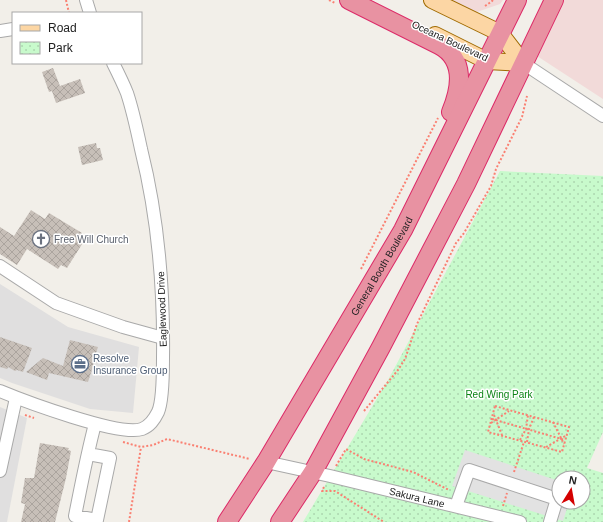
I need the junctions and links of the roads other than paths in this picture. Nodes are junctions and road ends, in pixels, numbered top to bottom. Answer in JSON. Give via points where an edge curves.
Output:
{"nodes":[{"id":1,"x":365,"y":0,"type":"edge"},
{"id":2,"x":432,"y":0,"type":"edge"},
{"id":3,"x":517,"y":0,"type":"edge"},
{"id":4,"x":554,"y":0,"type":"edge"},
{"id":5,"x":343,"y":2,"type":"edge"},
{"id":6,"x":12,"y":29,"type":"edge"},
{"id":7,"x":0,"y":31,"type":"edge"},
{"id":8,"x":500,"y":33,"type":"junction"},
{"id":9,"x":487,"y":61,"type":"junction"},
{"id":10,"x":523,"y":63,"type":"junction"},
{"id":11,"x":113,"y":64,"type":"edge"},
{"id":12,"x":603,"y":116,"type":"edge"},
{"id":13,"x":407,"y":223,"type":"junction"},
{"id":14,"x":0,"y":266,"type":"edge"},
{"id":15,"x":163,"y":338,"type":"junction"},
{"id":16,"x":0,"y":391,"type":"edge"},
{"id":17,"x":16,"y":398,"type":"junction"},
{"id":18,"x":95,"y":424,"type":"junction"},
{"id":19,"x":88,"y":454,"type":"junction"},
{"id":20,"x":260,"y":461,"type":"junction"},
{"id":21,"x":0,"y":471,"type":"edge"},
{"id":22,"x":322,"y":474,"type":"junction"},
{"id":23,"x":458,"y":501,"type":"junction"},
{"id":24,"x":227,"y":522,"type":"edge"},
{"id":25,"x":280,"y":522,"type":"edge"},
{"id":26,"x":520,"y":522,"type":"edge"},
{"id":27,"x":550,"y":522,"type":"edge"}],
"edges":[{"from":1,"to":9,"type":"main road","name":"Oceana Boulevard"},
{"from":2,"to":8,"type":"main road"},
{"from":3,"to":8,"type":"highway","name":"General Booth Boulevard"},
{"from":4,"to":10,"type":"highway"},
{"from":5,"to":13,"type":"highway","via":[[446,48],[458,67],[456,100],[424,169]]},
{"from":6,"to":7,"type":"street"},
{"from":8,"to":9,"type":"highway","name":"General Booth Boulevard"},
{"from":8,"to":10,"type":"main road"},
{"from":9,"to":10,"type":"main road","name":"Oceana Boulevard"},
{"from":9,"to":13,"type":"highway","name":"General Booth Boulevard"},
{"from":10,"to":12,"type":"street"},
{"from":10,"to":22,"type":"highway","via":[[466,184],[381,348]]},
{"from":11,"to":15,"type":"street","name":"Eaglewood Drive","via":[[127,92],[151,194],[160,260]]},
{"from":13,"to":20,"type":"highway","name":"General Booth Boulevard"},
{"from":14,"to":15,"type":"street","via":[[56,302],[123,327]]},
{"from":15,"to":18,"type":"street","name":"Eaglewood Drive","via":[[163,379],[158,411],[151,424],[129,431]]},
{"from":16,"to":17,"type":"street","name":"Eaglewood Drive"},
{"from":17,"to":18,"type":"street","name":"Eaglewood Drive"},
{"from":17,"to":21,"type":"street"},
{"from":18,"to":19,"type":"street"},
{"from":19,"to":19,"type":"street","via":[[74,516],[97,520],[110,458]]},
{"from":20,"to":22,"type":"street","name":"Sakura Lane"},
{"from":20,"to":24,"type":"highway","name":"General Booth Boulevard"},
{"from":22,"to":23,"type":"street","name":"Sakura Lane"},
{"from":22,"to":25,"type":"highway"},
{"from":23,"to":26,"type":"street","name":"Sakura Lane"},
{"from":23,"to":27,"type":"street","via":[[469,470],[557,499]]}]}
